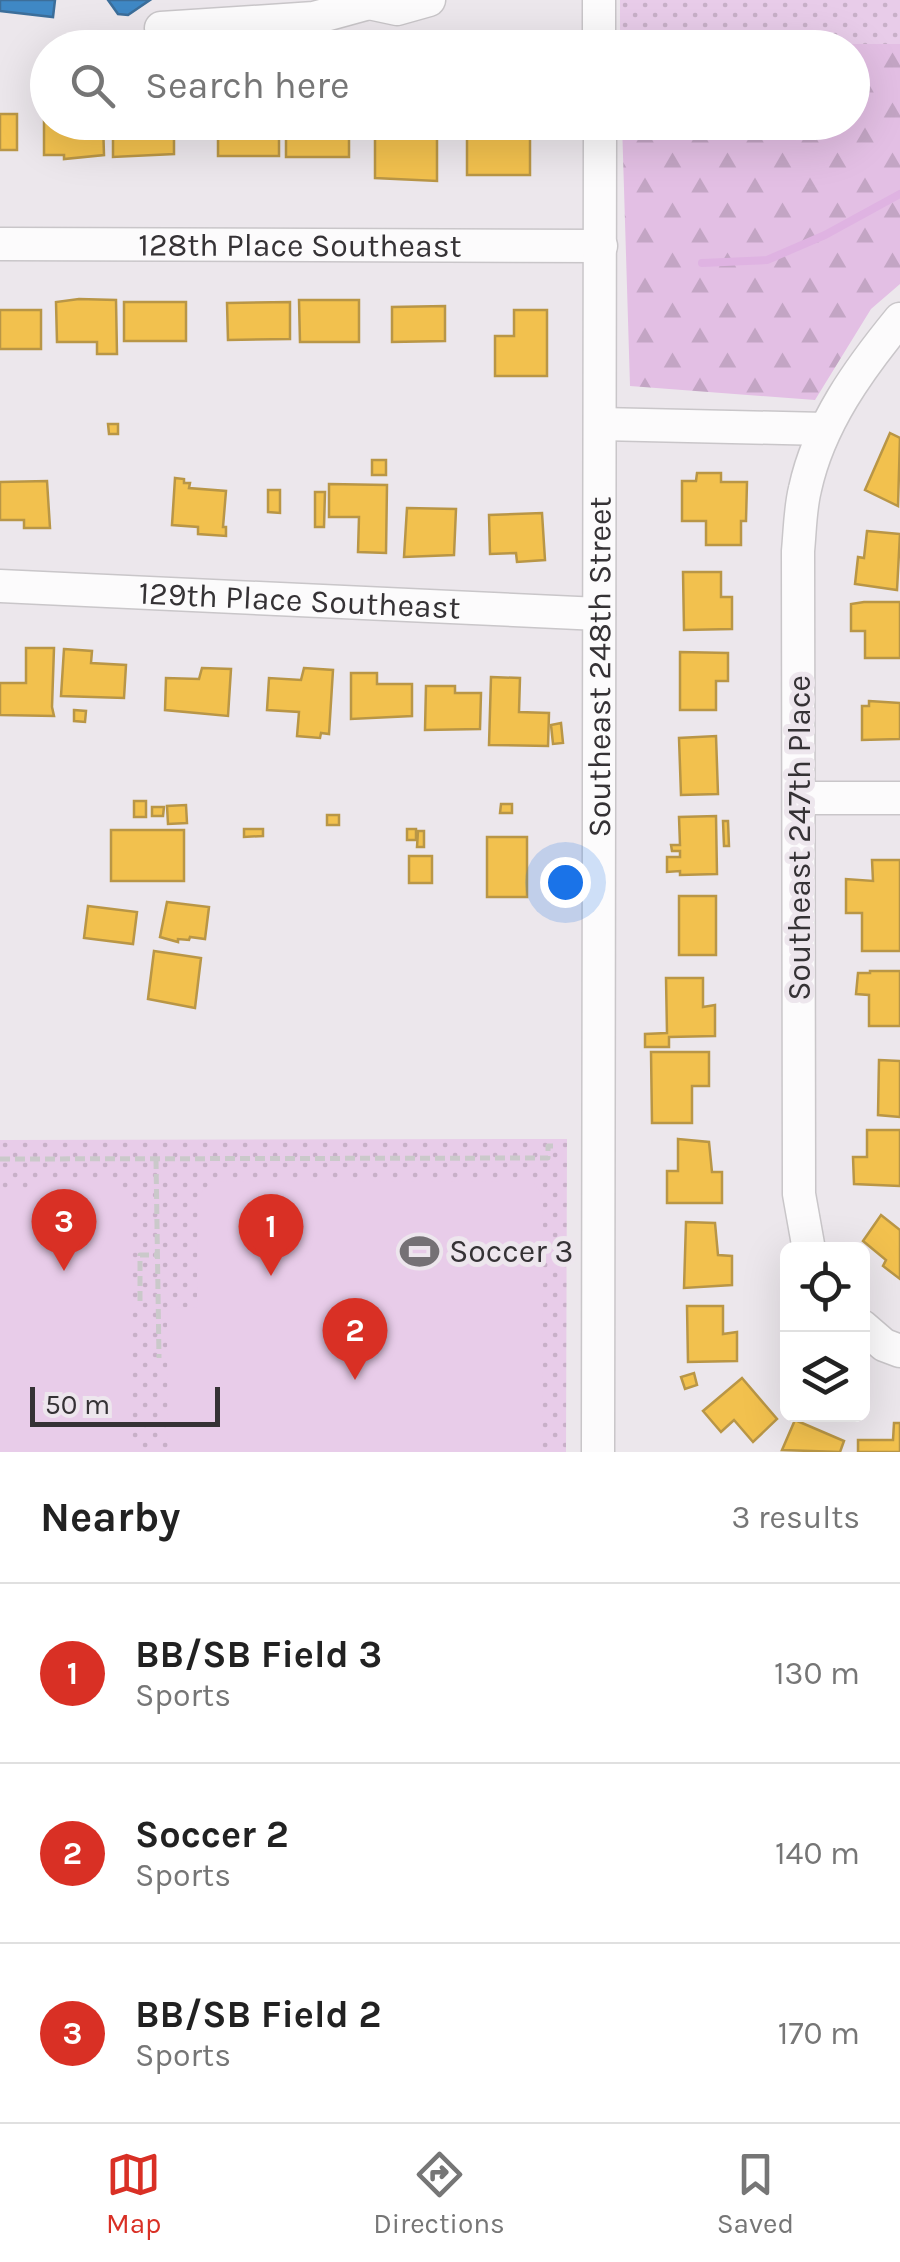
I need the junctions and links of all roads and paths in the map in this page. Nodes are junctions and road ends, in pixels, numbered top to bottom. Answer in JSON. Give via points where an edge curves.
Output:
{"nodes":[{"id":1,"x":429,"y":0,"type":"edge"},
{"id":2,"x":599,"y":0,"type":"edge"},
{"id":3,"x":360,"y":2,"type":"edge"},
{"id":4,"x":161,"y":28,"type":"dead end"},
{"id":5,"x":599,"y":30,"type":"edge"},
{"id":6,"x":600,"y":140,"type":"edge"},
{"id":7,"x":0,"y":244,"type":"edge"},
{"id":8,"x":601,"y":246,"type":"junction"},
{"id":9,"x":900,"y":319,"type":"edge"},
{"id":10,"x":601,"y":424,"type":"junction"},
{"id":11,"x":826,"y":428,"type":"junction"},
{"id":12,"x":0,"y":586,"type":"edge"},
{"id":13,"x":599,"y":614,"type":"junction"},
{"id":14,"x":800,"y":798,"type":"junction"},
{"id":15,"x":900,"y":798,"type":"edge"},
{"id":16,"x":558,"y":1146,"type":"dead end"},
{"id":17,"x":0,"y":1159,"type":"edge"},
{"id":18,"x":156,"y":1159,"type":"junction"},
{"id":19,"x":808,"y":1242,"type":"edge"},
{"id":20,"x":156,"y":1255,"type":"junction"},
{"id":21,"x":140,"y":1302,"type":"dead end"},
{"id":22,"x":159,"y":1358,"type":"dead end"},
{"id":23,"x":598,"y":1452,"type":"edge"}],
"edges":[{"from":1,"to":3,"type":"street","via":[[397,9]]},
{"from":2,"to":5,"type":"street"},
{"from":3,"to":4,"type":"street","via":[[314,18]]},
{"from":6,"to":8,"type":"street","name":"Southeast 248th Street"},
{"from":7,"to":8,"type":"street","name":"128th Place Southeast"},
{"from":8,"to":10,"type":"street","name":"Southeast 248th Street"},
{"from":9,"to":11,"type":"street","via":[[860,367]]},
{"from":10,"to":11,"type":"street"},
{"from":10,"to":13,"type":"street","name":"Southeast 248th Street"},
{"from":11,"to":14,"type":"street","name":"Southeast 247th Place","via":[[805,489],[798,551]]},
{"from":12,"to":13,"type":"street","name":"129th Place Southeast"},
{"from":13,"to":23,"type":"street","name":"Southeast 248th Street"},
{"from":14,"to":15,"type":"street"},
{"from":14,"to":19,"type":"street","name":"Southeast 247th Place","via":[[799,1194]]},
{"from":16,"to":18,"type":"path","via":[[548,1146],[548,1158]]},
{"from":17,"to":18,"type":"path"},
{"from":18,"to":20,"type":"path"},
{"from":20,"to":21,"type":"path","via":[[140,1255]]},
{"from":20,"to":22,"type":"path"}]}
